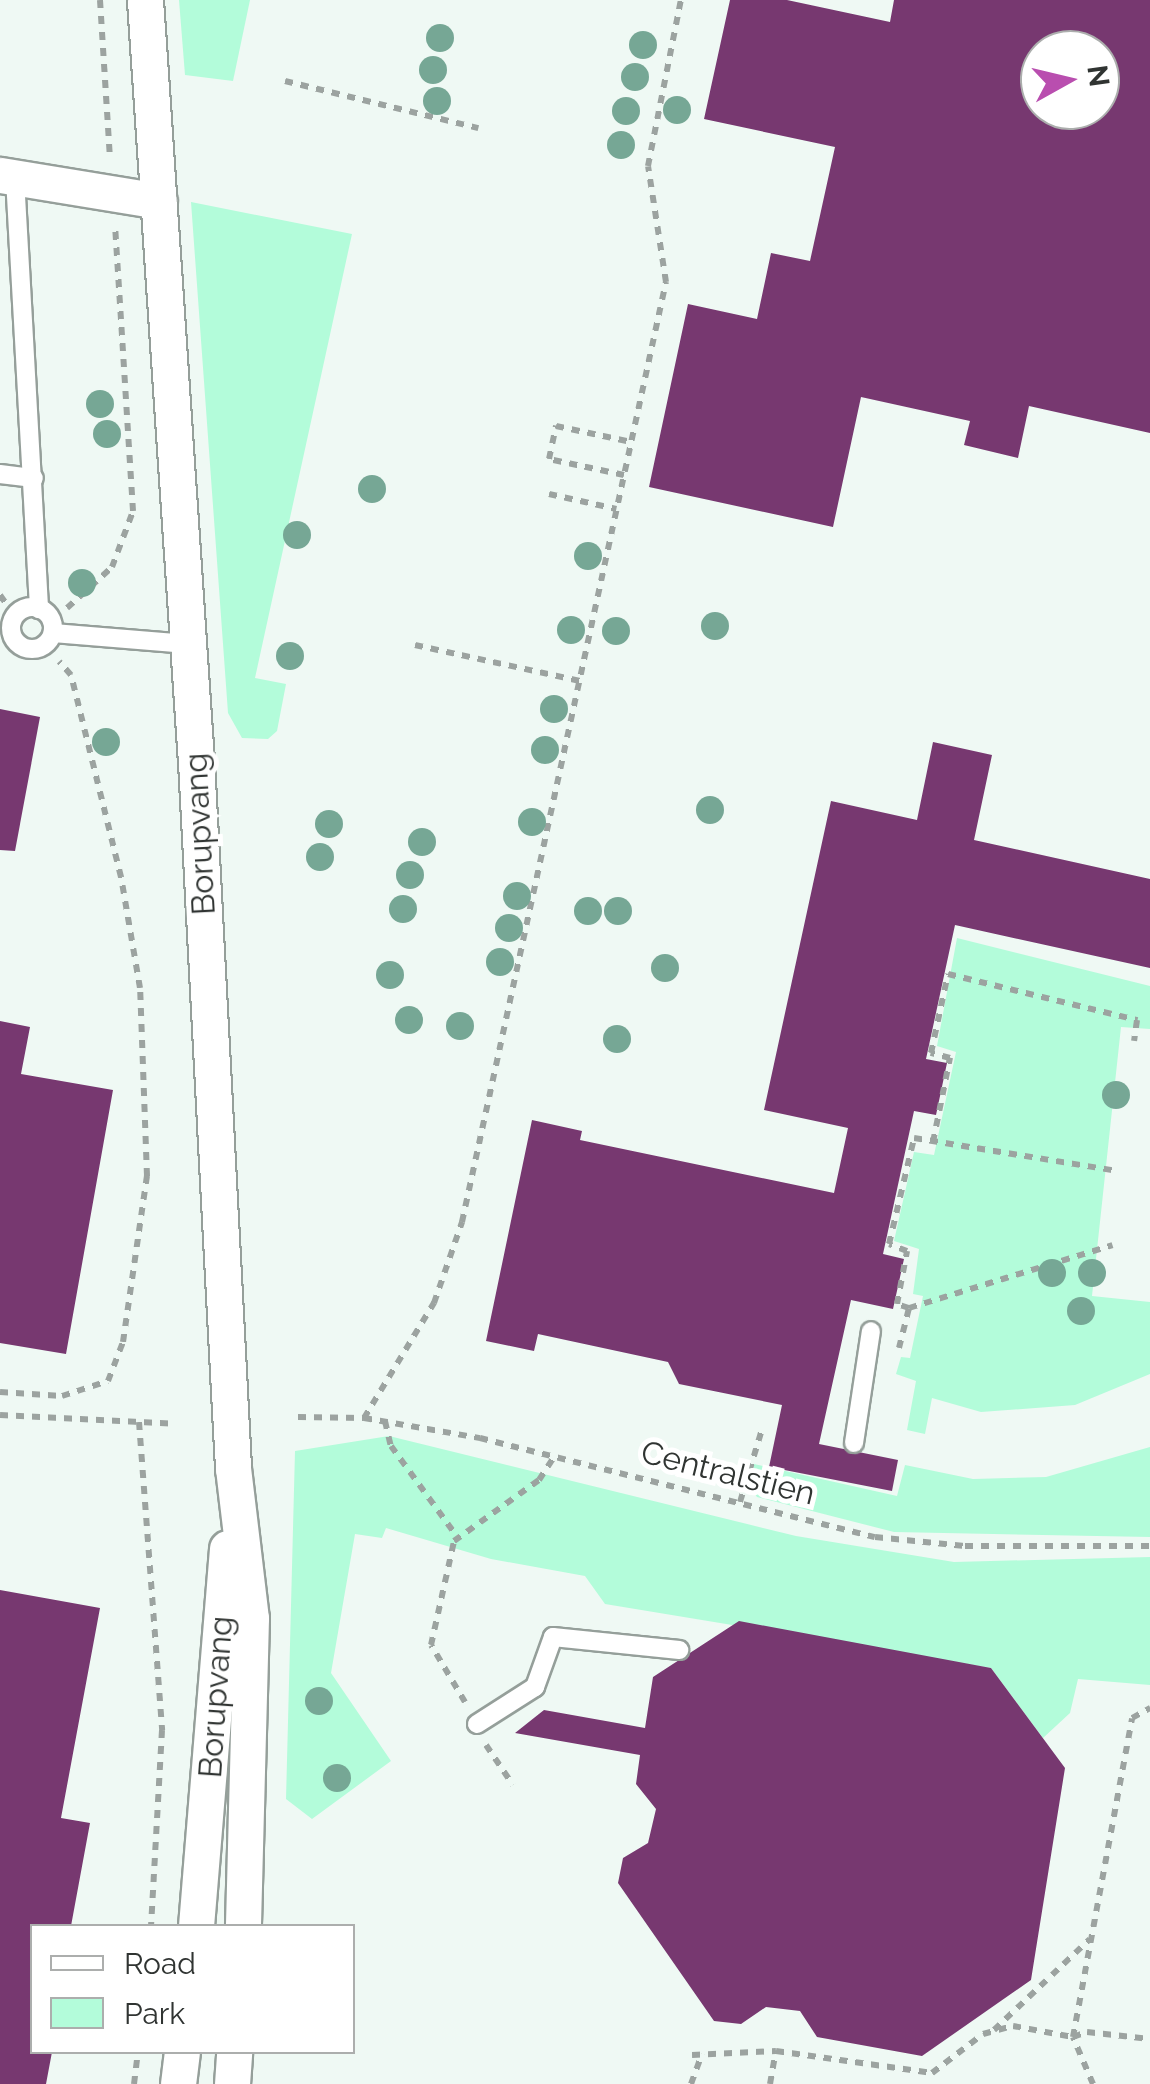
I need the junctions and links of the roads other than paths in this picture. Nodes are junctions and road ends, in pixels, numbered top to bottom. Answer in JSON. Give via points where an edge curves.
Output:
{"nodes":[{"id":1,"x":145,"y":0,"type":"edge"},
{"id":2,"x":8,"y":176,"type":"edge"},
{"id":3,"x":159,"y":202,"type":"junction"},
{"id":4,"x":0,"y":259,"type":"edge"},
{"id":5,"x":20,"y":262,"type":"junction"},
{"id":6,"x":0,"y":474,"type":"edge"},
{"id":7,"x":34,"y":478,"type":"junction"},
{"id":8,"x":47,"y":627,"type":"junction"},
{"id":9,"x":188,"y":644,"type":"junction"},
{"id":10,"x":870,"y":1332,"type":"dead end"},
{"id":11,"x":854,"y":1443,"type":"dead end"},
{"id":12,"x":233,"y":1468,"type":"junction"},
{"id":13,"x":679,"y":1650,"type":"dead end"},
{"id":14,"x":477,"y":1724,"type":"road end"},
{"id":15,"x":196,"y":1924,"type":"edge"},
{"id":16,"x":244,"y":1924,"type":"edge"},
{"id":17,"x":182,"y":2054,"type":"edge"},
{"id":18,"x":234,"y":2054,"type":"edge"},
{"id":19,"x":178,"y":2084,"type":"edge"},
{"id":20,"x":232,"y":2084,"type":"edge"}],
"edges":[{"from":1,"to":3,"type":"street","name":"Borupvang"},
{"from":2,"to":3,"type":"street"},
{"from":2,"to":5,"type":"lane"},
{"from":3,"to":9,"type":"street","name":"Borupvang"},
{"from":4,"to":5,"type":"lane"},
{"from":5,"to":7,"type":"lane"},
{"from":6,"to":7,"type":"lane"},
{"from":7,"to":8,"type":"lane"},
{"from":8,"to":8,"type":"lane","via":[[14,616],[18,644]]},
{"from":8,"to":9,"type":"lane"},
{"from":9,"to":12,"type":"street","name":"Borupvang"},
{"from":10,"to":11,"type":"lane"},
{"from":12,"to":15,"type":"street","name":"Borupvang"},
{"from":12,"to":16,"type":"street","name":"Borupvang","via":[[252,1618]]},
{"from":13,"to":14,"type":"lane","via":[[553,1637],[535,1687]]},
{"from":17,"to":19,"type":"street"},
{"from":18,"to":20,"type":"street"}]}
